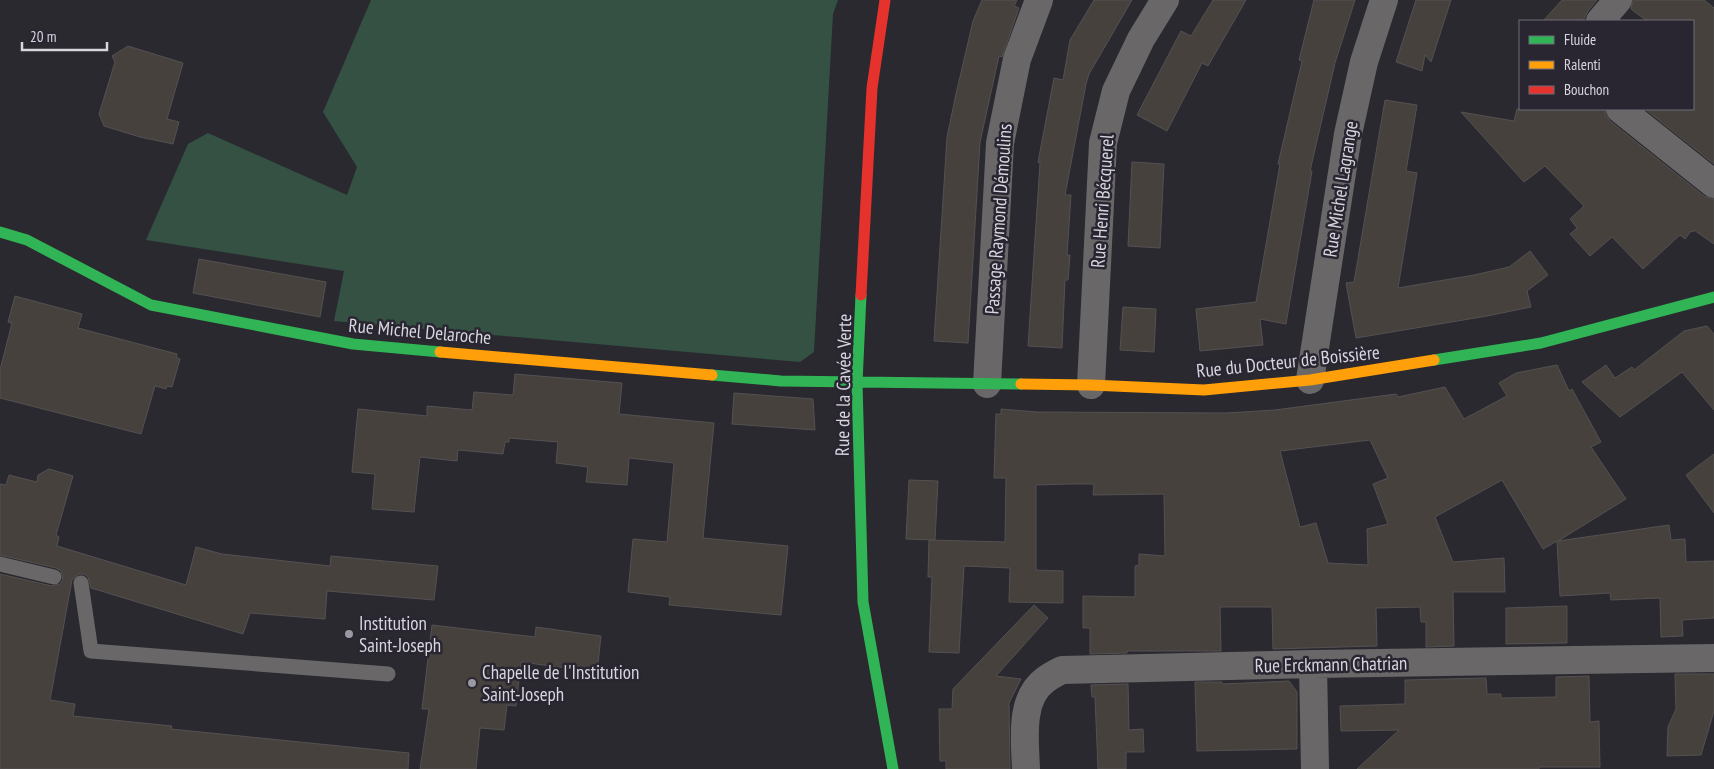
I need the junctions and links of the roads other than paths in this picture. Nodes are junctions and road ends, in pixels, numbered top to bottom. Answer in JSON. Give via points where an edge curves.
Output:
{"nodes":[{"id":1,"x":884,"y":0,"type":"edge"},
{"id":2,"x":1039,"y":0,"type":"edge"},
{"id":3,"x":1165,"y":0,"type":"edge"},
{"id":4,"x":1384,"y":0,"type":"edge"},
{"id":5,"x":1618,"y":0,"type":"edge"},
{"id":6,"x":1601,"y":20,"type":"edge"},
{"id":7,"x":1621,"y":110,"type":"edge"},
{"id":8,"x":1714,"y":184,"type":"edge"},
{"id":9,"x":0,"y":232,"type":"edge"},
{"id":10,"x":1714,"y":296,"type":"edge"},
{"id":11,"x":1310,"y":380,"type":"junction"},
{"id":12,"x":857,"y":382,"type":"junction"},
{"id":13,"x":987,"y":384,"type":"junction"},
{"id":14,"x":1091,"y":386,"type":"junction"},
{"id":15,"x":0,"y":564,"type":"edge"},
{"id":16,"x":54,"y":577,"type":"dead end"},
{"id":17,"x":80,"y":583,"type":"dead end"},
{"id":18,"x":1714,"y":658,"type":"edge"},
{"id":19,"x":1313,"y":664,"type":"junction"},
{"id":20,"x":388,"y":674,"type":"dead end"},
{"id":21,"x":894,"y":769,"type":"edge"},
{"id":22,"x":1026,"y":769,"type":"edge"},
{"id":23,"x":1314,"y":769,"type":"edge"}],
"edges":[{"from":1,"to":12,"type":"street","name":"Rue de la Cavée Verte","via":[[872,88]]},
{"from":2,"to":13,"type":"street","name":"Passage Raymond Démoulins","via":[[1017,59],[1000,144]]},
{"from":3,"to":14,"type":"street","name":"Rue Henri Bécquerel","via":[[1116,91],[1103,144]]},
{"from":4,"to":11,"type":"street","name":"Rue Michel Lagrange","via":[[1364,62],[1348,134]]},
{"from":5,"to":6,"type":"street"},
{"from":7,"to":8,"type":"street"},
{"from":9,"to":12,"type":"street","name":"Rue Michel Delaroche","via":[[26,240],[150,305],[353,344],[781,381]]},
{"from":10,"to":11,"type":"street","name":"Rue du Docteur de Boissière","via":[[1541,343]]},
{"from":11,"to":14,"type":"street","name":"Rue du Docteur de Boissière","via":[[1204,390]]},
{"from":12,"to":13,"type":"street","name":"Rue du Docteur de Boissière"},
{"from":12,"to":21,"type":"street","name":"Rue de la Cavée Verte","via":[[863,602]]},
{"from":13,"to":14,"type":"street","name":"Rue du Docteur de Boissière"},
{"from":15,"to":16,"type":"lane"},
{"from":17,"to":20,"type":"lane","via":[[91,651]]},
{"from":18,"to":19,"type":"street","name":"Rue Erckmann Chatrian"},
{"from":19,"to":22,"type":"street","name":"Rue Erckmann Chatrian","via":[[1062,670],[1043,681],[1030,700],[1024,721]]},
{"from":19,"to":23,"type":"street"}]}
